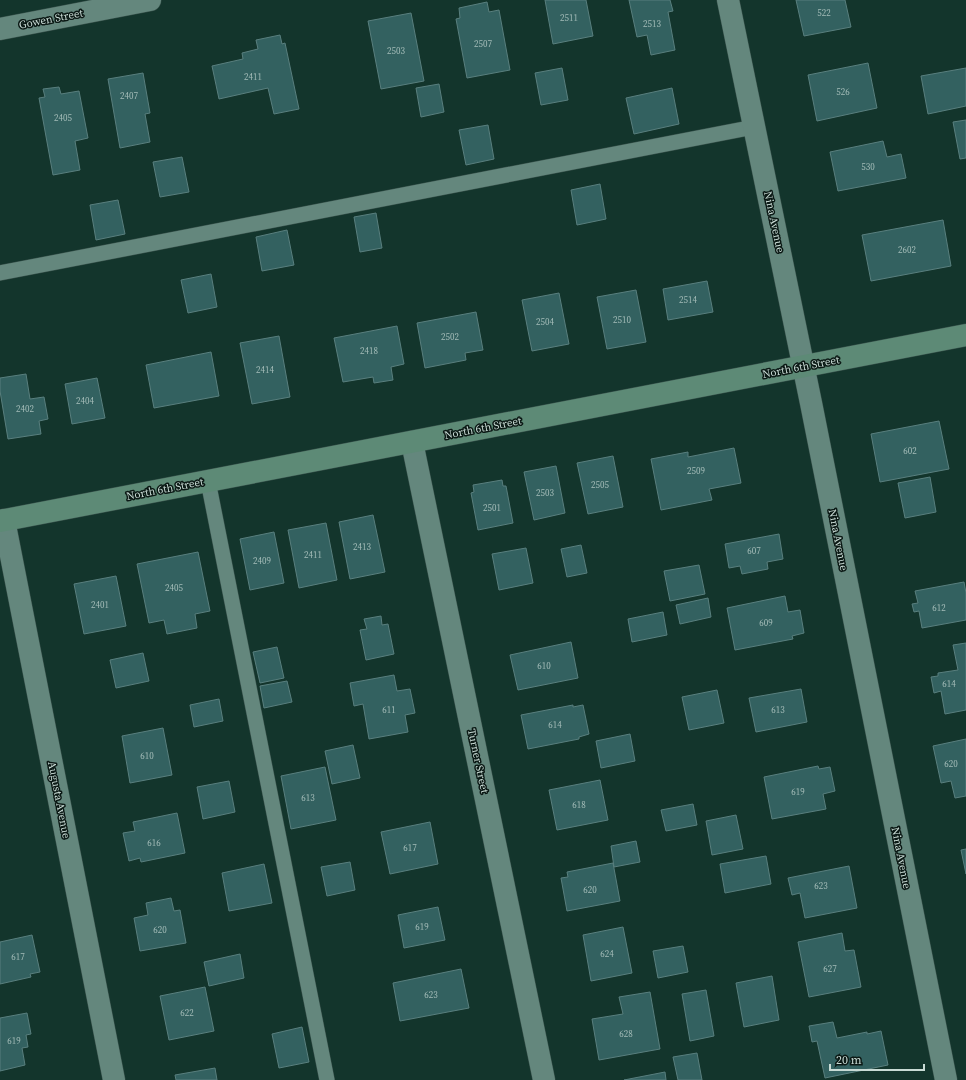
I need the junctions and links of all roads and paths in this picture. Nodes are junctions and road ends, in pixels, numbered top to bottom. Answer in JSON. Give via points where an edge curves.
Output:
{"nodes":[{"id":1,"x":150,"y":0,"type":"edge"},
{"id":2,"x":728,"y":0,"type":"edge"},
{"id":3,"x":0,"y":29,"type":"edge"},
{"id":4,"x":754,"y":127,"type":"junction"},
{"id":5,"x":0,"y":273,"type":"edge"},
{"id":6,"x":966,"y":335,"type":"edge"},
{"id":7,"x":803,"y":366,"type":"junction"},
{"id":8,"x":412,"y":442,"type":"junction"},
{"id":9,"x":208,"y":481,"type":"junction"},
{"id":10,"x":2,"y":520,"type":"edge"},
{"id":11,"x":114,"y":1080,"type":"edge"},
{"id":12,"x":327,"y":1080,"type":"edge"},
{"id":13,"x":544,"y":1080,"type":"edge"},
{"id":14,"x":946,"y":1080,"type":"edge"}],
"edges":[{"from":1,"to":3,"type":"street","name":"Gowen Street"},
{"from":2,"to":4,"type":"street","name":"Nina Avenue"},
{"from":4,"to":5,"type":"lane"},
{"from":4,"to":7,"type":"street","name":"Nina Avenue"},
{"from":6,"to":7,"type":"main road","name":"North 6th Street"},
{"from":7,"to":8,"type":"main road","name":"North 6th Street"},
{"from":7,"to":14,"type":"street","name":"Nina Avenue"},
{"from":8,"to":9,"type":"main road","name":"North 6th Street"},
{"from":8,"to":13,"type":"street","name":"Turner Street"},
{"from":9,"to":10,"type":"main road","name":"North 6th Street"},
{"from":9,"to":12,"type":"lane"},
{"from":10,"to":11,"type":"street","name":"Augusta Avenue"}]}
